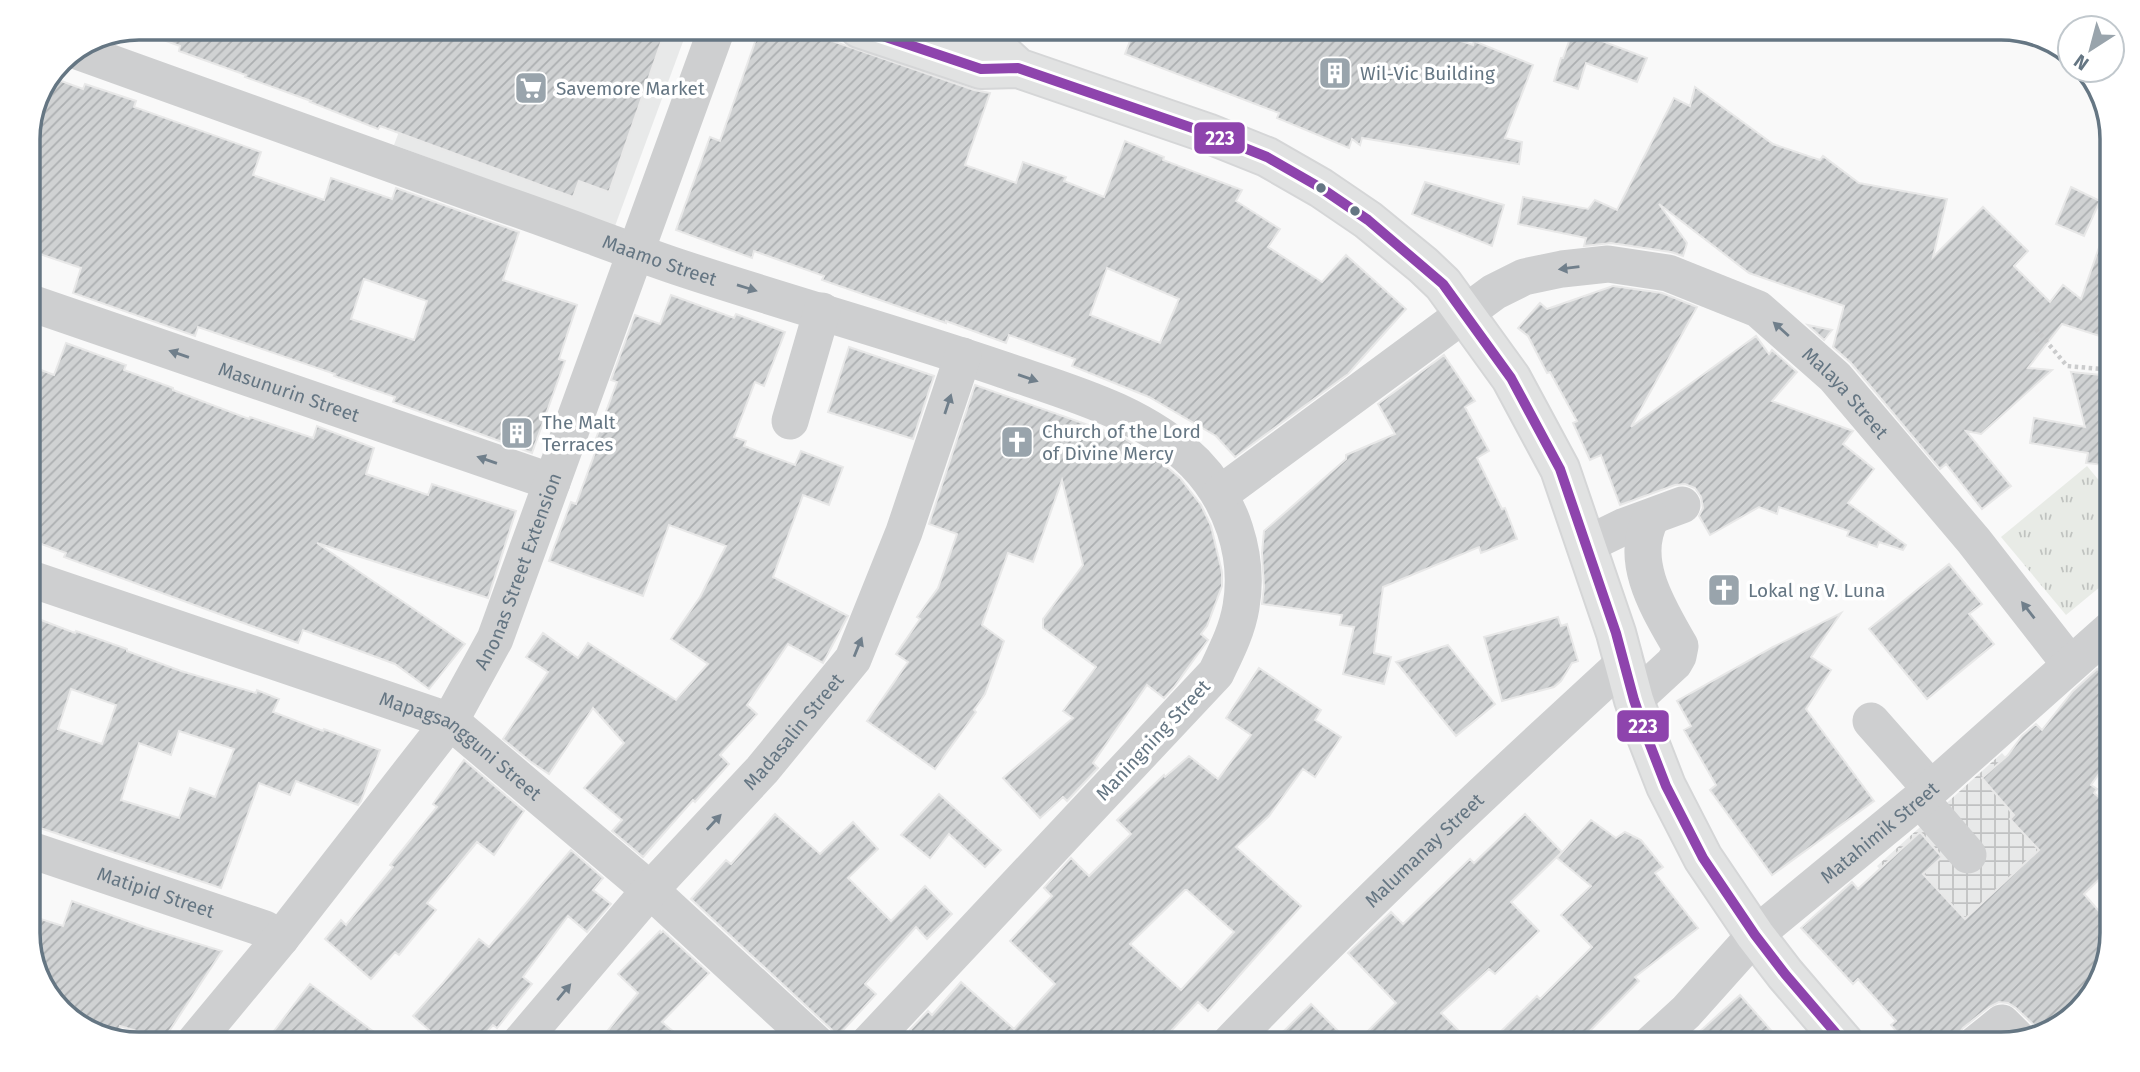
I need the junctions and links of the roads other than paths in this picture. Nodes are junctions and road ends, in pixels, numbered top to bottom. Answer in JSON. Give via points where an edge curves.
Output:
{"nodes":[{"id":1,"x":713,"y":40,"type":"edge"},
{"id":2,"x":895,"y":40,"type":"edge"},
{"id":3,"x":984,"y":40,"type":"edge"},
{"id":4,"x":88,"y":55,"type":"edge"},
{"id":5,"x":1018,"y":68,"type":"junction"},
{"id":6,"x":636,"y":251,"type":"junction"},
{"id":7,"x":40,"y":306,"type":"edge"},
{"id":8,"x":822,"y":312,"type":"junction"},
{"id":9,"x":1464,"y":312,"type":"junction"},
{"id":10,"x":963,"y":356,"type":"junction"},
{"id":11,"x":790,"y":421,"type":"dead end"},
{"id":12,"x":552,"y":482,"type":"junction"},
{"id":13,"x":1220,"y":494,"type":"junction"},
{"id":14,"x":1586,"y":545,"type":"junction"},
{"id":15,"x":40,"y":582,"type":"edge"},
{"id":16,"x":2100,"y":638,"type":"edge"},
{"id":17,"x":1625,"y":662,"type":"junction"},
{"id":18,"x":2070,"y":664,"type":"junction"},
{"id":19,"x":1634,"y":700,"type":"junction"},
{"id":20,"x":450,"y":721,"type":"junction"},
{"id":21,"x":1871,"y":721,"type":"dead end"},
{"id":22,"x":1925,"y":794,"type":"junction"},
{"id":23,"x":40,"y":853,"type":"edge"},
{"id":24,"x":1968,"y":855,"type":"dead end"},
{"id":25,"x":650,"y":890,"type":"junction"},
{"id":26,"x":1755,"y":935,"type":"junction"},
{"id":27,"x":281,"y":938,"type":"junction"},
{"id":28,"x":2010,"y":1031,"type":"edge"},
{"id":29,"x":203,"y":1032,"type":"edge"},
{"id":30,"x":529,"y":1032,"type":"edge"},
{"id":31,"x":804,"y":1032,"type":"edge"},
{"id":32,"x":879,"y":1032,"type":"edge"},
{"id":33,"x":1241,"y":1032,"type":"edge"},
{"id":34,"x":1664,"y":1032,"type":"edge"},
{"id":35,"x":1835,"y":1032,"type":"edge"},
{"id":36,"x":1991,"y":1032,"type":"edge"}],
"edges":[{"from":1,"to":6,"type":"street","name":"Anonas Street Extension"},
{"from":2,"to":5,"type":"main road","via":[[981,69]]},
{"from":3,"to":5,"type":"main road"},
{"from":4,"to":6,"type":"street","name":"Maamo Street"},
{"from":5,"to":9,"type":"main road","via":[[1267,157],[1368,220],[1423,264]]},
{"from":6,"to":8,"type":"street","name":"Maamo Street","one_way":true},
{"from":6,"to":12,"type":"street","name":"Anonas Street Extension"},
{"from":12,"to":7,"type":"street","name":"Masunurin Street","one_way":true},
{"from":8,"to":10,"type":"street","name":"Maamo Street"},
{"from":8,"to":11,"type":"street"},
{"from":9,"to":13,"type":"street"},
{"from":9,"to":14,"type":"main road","via":[[1534,419],[1560,469]]},
{"from":18,"to":9,"type":"street","name":"Malaya Street","one_way":true,"via":[[1844,387],[1758,309],[1668,273],[1608,264],[1524,277]]},
{"from":10,"to":13,"type":"street","name":"Maamo Street","one_way":true,"via":[[1135,419],[1194,463]]},
{"from":25,"to":10,"type":"street","name":"Madasalin Street","one_way":true,"via":[[762,770],[853,659],[904,532]]},
{"from":12,"to":20,"type":"street","name":"Anonas Street Extension","via":[[495,639]]},
{"from":13,"to":32,"type":"street","name":"Maningning Street","via":[[1238,539],[1243,571],[1241,606],[1216,673]]},
{"from":14,"to":17,"type":"main road"},
{"from":14,"to":19,"type":"street","via":[[1667,512],[1647,526],[1645,571],[1657,605],[1680,646],[1674,663]]},
{"from":15,"to":20,"type":"street","name":"Mapagsangguni Street"},
{"from":16,"to":18,"type":"street","name":"Matahimik Street"},
{"from":17,"to":19,"type":"main road"},
{"from":17,"to":33,"type":"street","name":"Malumanay Street","via":[[1438,835]]},
{"from":18,"to":22,"type":"street","name":"Matahimik Street"},
{"from":19,"to":26,"type":"main road","via":[[1666,786],[1703,858]]},
{"from":20,"to":25,"type":"street","name":"Mapagsangguni Street"},
{"from":20,"to":27,"type":"street","name":"Anonas Street Extension"},
{"from":21,"to":22,"type":"street"},
{"from":22,"to":24,"type":"street"},
{"from":22,"to":26,"type":"street","name":"Matahimik Street"},
{"from":23,"to":27,"type":"street","name":"Matipid Street"},
{"from":30,"to":25,"type":"street","name":"Madasalin Street","one_way":true},
{"from":25,"to":31,"type":"street","name":"Mapagsangguni Street"},
{"from":26,"to":34,"type":"street","name":"Matahimik Street"},
{"from":26,"to":35,"type":"main road"},
{"from":27,"to":29,"type":"street","name":"Anonas Street Extension"},
{"from":28,"to":36,"type":"street","via":[[2002,1023]]}]}
